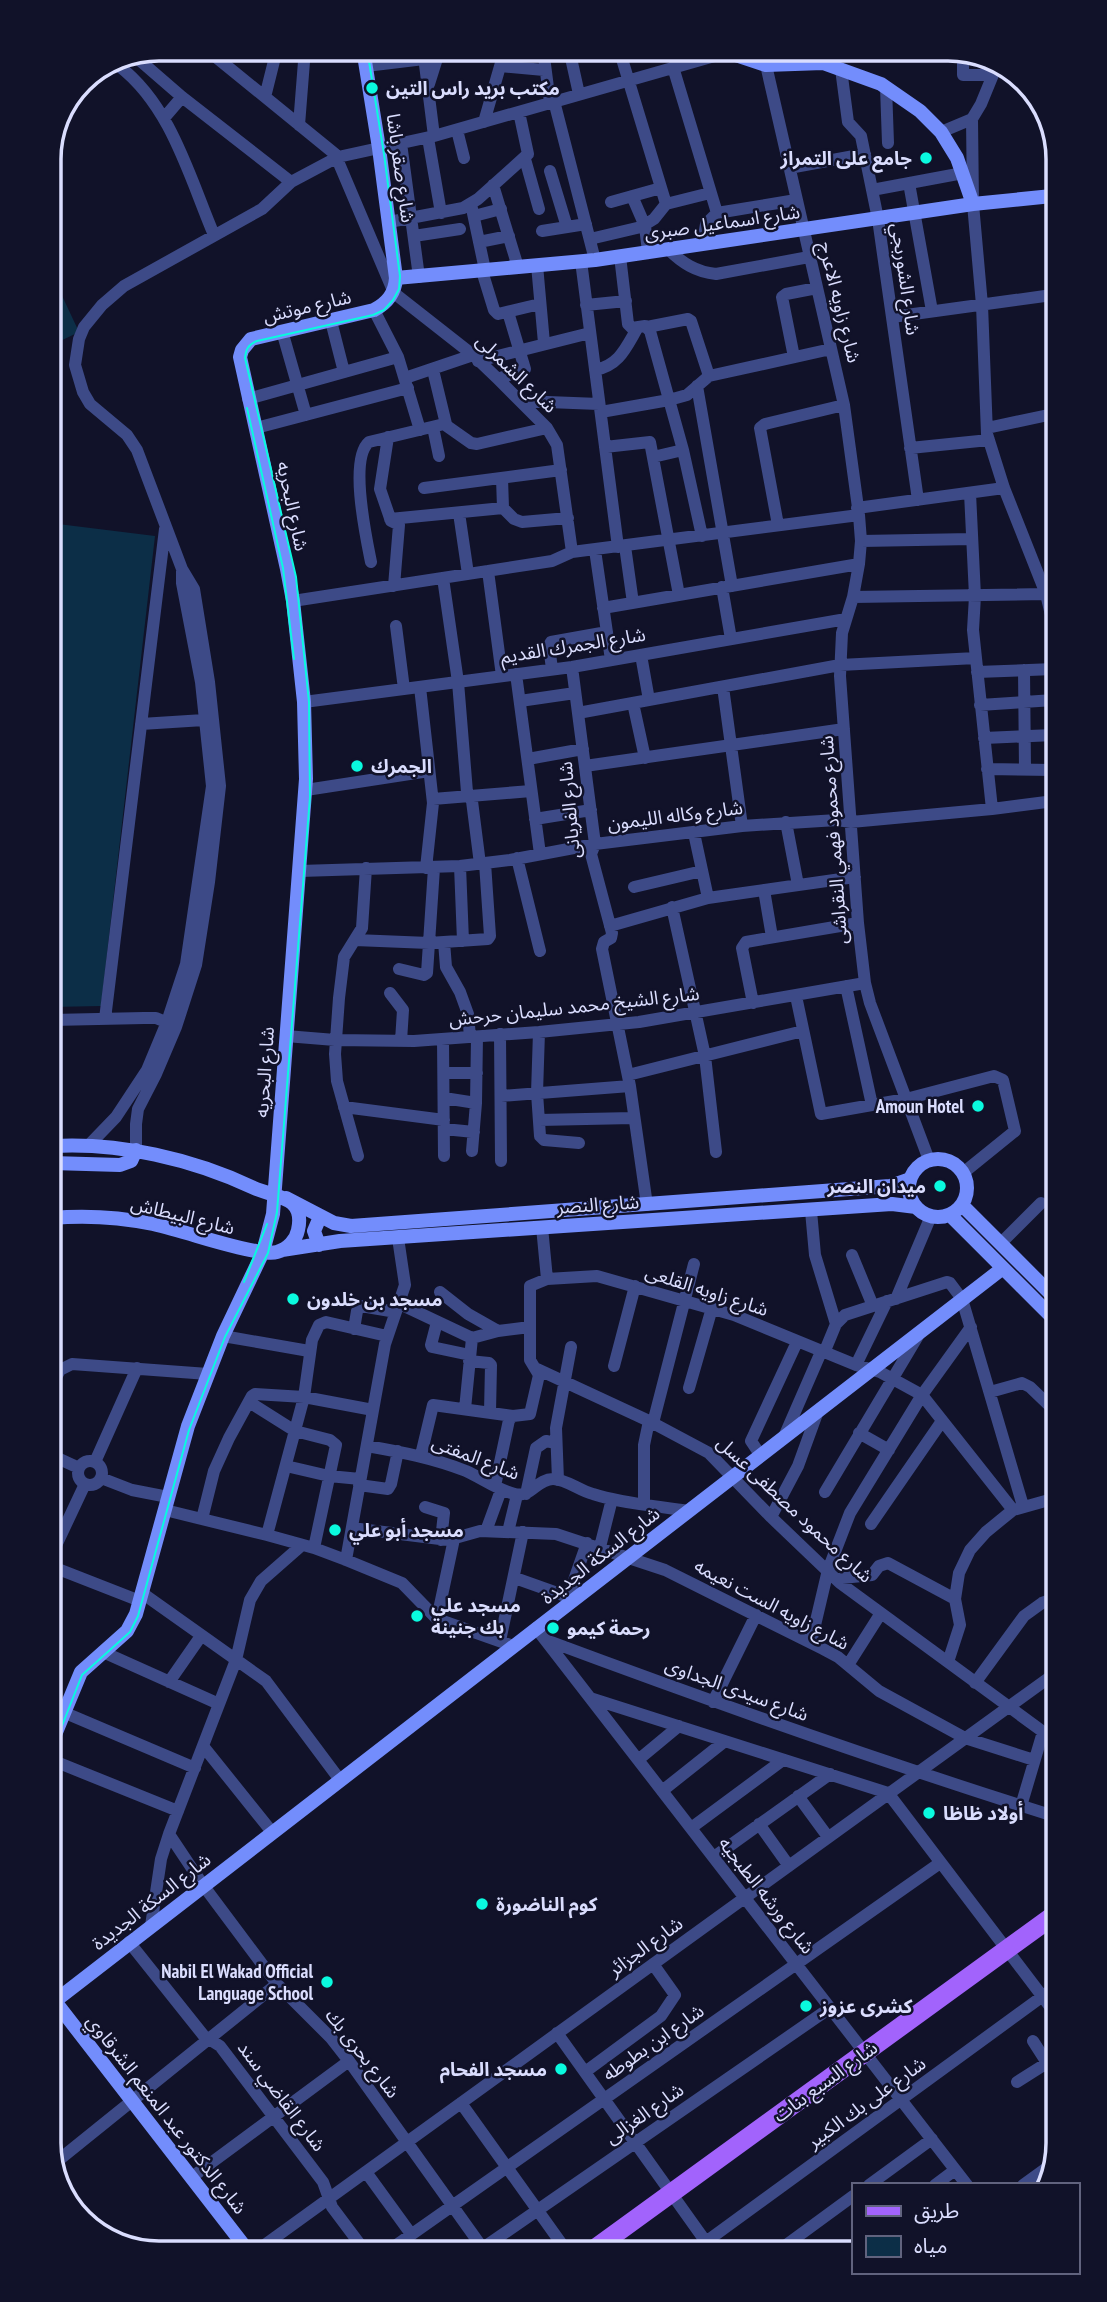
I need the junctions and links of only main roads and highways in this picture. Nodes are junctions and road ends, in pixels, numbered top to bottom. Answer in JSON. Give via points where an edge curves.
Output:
{"nodes":[{"id":1,"x":365,"y":61,"type":"edge"},
{"id":2,"x":830,"y":61,"type":"edge"},
{"id":3,"x":1046,"y":197,"type":"edge"},
{"id":4,"x":973,"y":204,"type":"junction"},
{"id":5,"x":395,"y":286,"type":"junction"},
{"id":6,"x":240,"y":365,"type":"joint"},
{"id":7,"x":61,"y":1146,"type":"edge"},
{"id":8,"x":136,"y":1150,"type":"junction"},
{"id":9,"x":61,"y":1163,"type":"edge"},
{"id":10,"x":910,"y":1179,"type":"junction"},
{"id":11,"x":275,"y":1195,"type":"junction"},
{"id":12,"x":962,"y":1205,"type":"junction"},
{"id":13,"x":916,"y":1207,"type":"junction"},
{"id":14,"x":950,"y":1215,"type":"junction"},
{"id":15,"x":61,"y":1217,"type":"edge"},
{"id":16,"x":320,"y":1217,"type":"junction"},
{"id":17,"x":319,"y":1245,"type":"junction"},
{"id":18,"x":282,"y":1250,"type":"junction"},
{"id":19,"x":263,"y":1252,"type":"junction"},
{"id":20,"x":1003,"y":1268,"type":"junction"},
{"id":21,"x":1046,"y":1289,"type":"edge"},
{"id":22,"x":1046,"y":1311,"type":"edge"},
{"id":23,"x":61,"y":1718,"type":"edge"},
{"id":24,"x":1046,"y":1921,"type":"edge"},
{"id":25,"x":61,"y":1996,"type":"edge"},
{"id":26,"x":61,"y":2009,"type":"edge"},
{"id":27,"x":241,"y":2241,"type":"edge"},
{"id":28,"x":605,"y":2241,"type":"edge"}],
"edges":[{"from":1,"to":5,"type":"main road","name":"شارع صقر باشا"},
{"from":2,"to":4,"type":"main road","via":[[886,87],[920,111],[941,132],[957,158]]},
{"from":3,"to":4,"type":"main road","name":"شارع اسماعيل صبرى"},
{"from":4,"to":5,"type":"main road","name":"شارع اسماعيل صبرى","via":[[620,257],[419,277]]},
{"from":5,"to":6,"type":"main road","name":"شارع موتش","via":[[388,301],[374,310],[251,339],[242,350]]},
{"from":6,"to":11,"type":"main road","name":"شارع البحريه","via":[[293,601],[304,702],[306,790]]},
{"from":7,"to":8,"type":"main road"},
{"from":8,"to":9,"type":"main road","via":[[131,1161],[120,1165]]},
{"from":8,"to":11,"type":"main road","via":[[225,1175]]},
{"from":10,"to":12,"type":"main road","via":[[929,1160],[948,1161],[963,1173],[967,1189]]},
{"from":10,"to":13,"type":"main road","via":[[909,1194]]},
{"from":10,"to":16,"type":"main road","name":"شارع النصر","via":[[890,1186],[351,1226]]},
{"from":11,"to":16,"type":"main road","name":"شارع النصر"},
{"from":11,"to":18,"type":"main road","via":[[297,1212],[299,1221],[295,1238]]},
{"from":11,"to":19,"type":"main road","name":"شارع البحريه"},
{"from":12,"to":14,"type":"main road"},
{"from":12,"to":21,"type":"main road"},
{"from":13,"to":14,"type":"main road","via":[[931,1216]]},
{"from":13,"to":17,"type":"main road","name":"شارع النصر","via":[[892,1203]]},
{"from":14,"to":20,"type":"main road"},
{"from":15,"to":19,"type":"main road","name":"شارع البيطاش","via":[[122,1218]]},
{"from":16,"to":17,"type":"main road","via":[[314,1230]]},
{"from":17,"to":18,"type":"main road","name":"شارع النصر"},
{"from":18,"to":19,"type":"main road","name":"شارع البيطاش"},
{"from":19,"to":23,"type":"main road","name":"شارع البحريه","via":[[223,1336],[185,1435],[141,1597],[127,1631],[81,1672]]},
{"from":20,"to":22,"type":"main road"},
{"from":20,"to":25,"type":"main road","name":"شارع السكة الجديدة","via":[[571,1598],[541,1634],[506,1644],[340,1780]]},
{"from":24,"to":28,"type":"main road","name":"شارع السبع بنات"},
{"from":26,"to":27,"type":"main road","name":"شارع الدكتور عبد المنعم الشرقاوي"}]}
